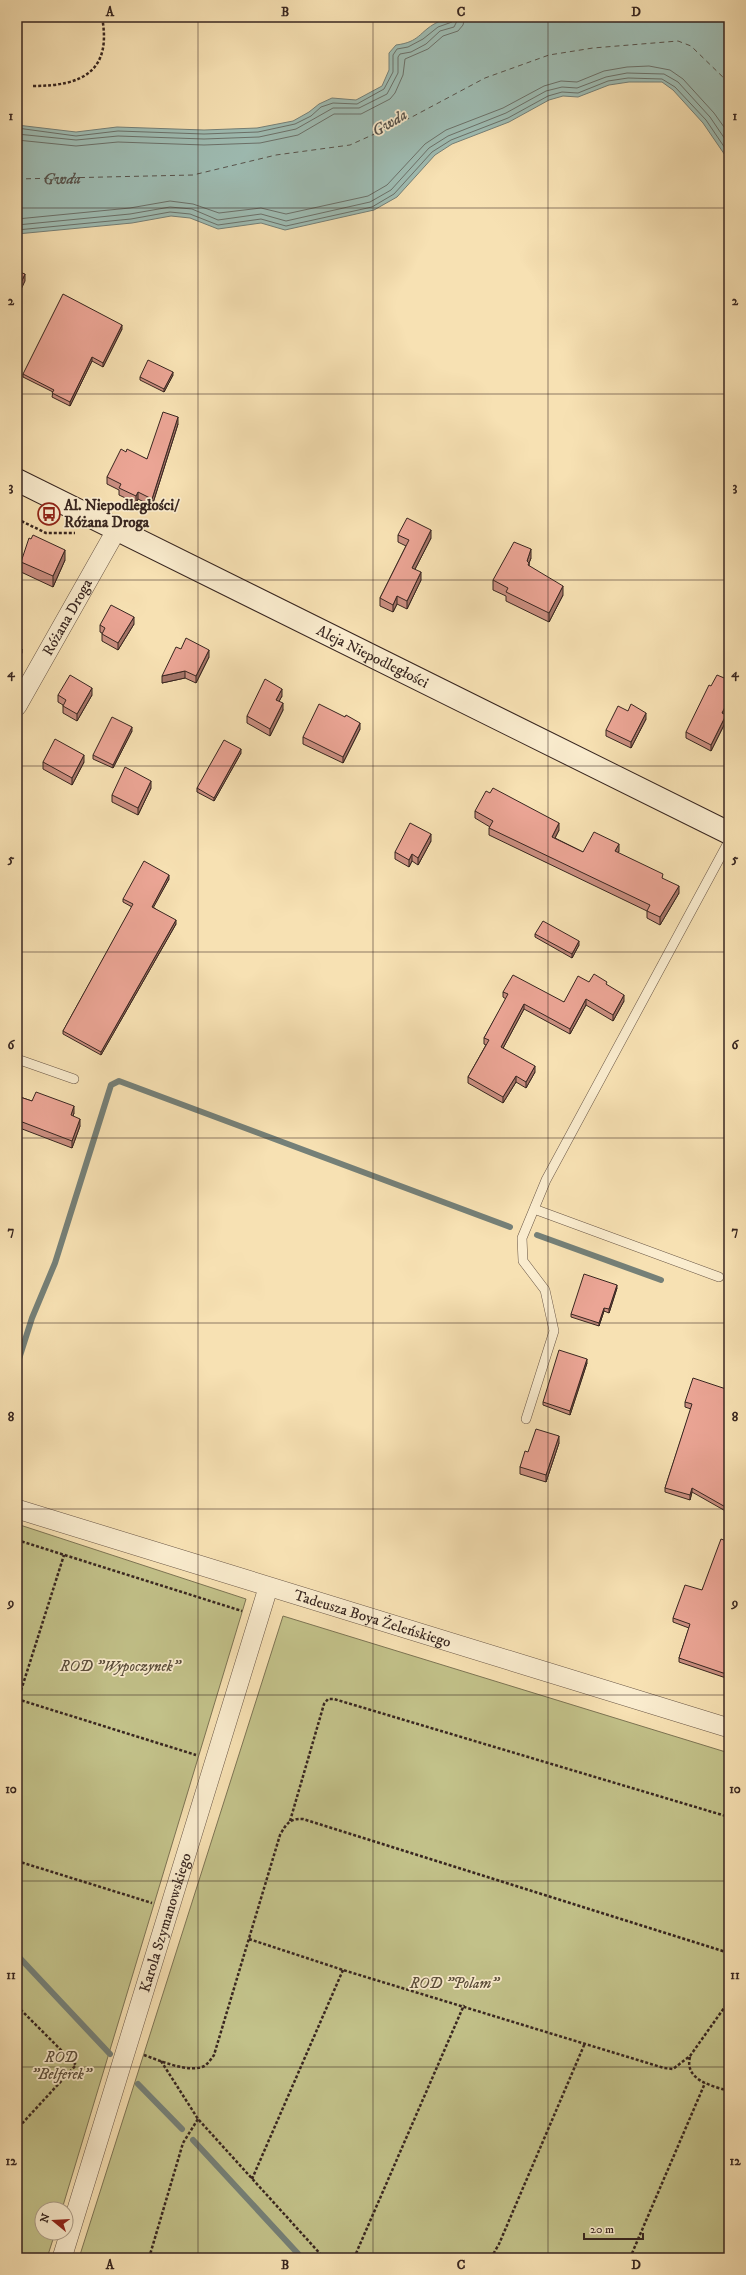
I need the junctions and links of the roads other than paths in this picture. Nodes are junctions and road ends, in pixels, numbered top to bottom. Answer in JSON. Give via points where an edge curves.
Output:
{"nodes":[{"id":1,"x":17,"y":480,"type":"edge"},
{"id":2,"x":117,"y":529,"type":"junction"},
{"id":3,"x":17,"y":706,"type":"edge"},
{"id":4,"x":729,"y":833,"type":"edge"},
{"id":5,"x":729,"y":841,"type":"edge"},
{"id":6,"x":17,"y":1058,"type":"edge"},
{"id":7,"x":74,"y":1080,"type":"dead end"},
{"id":8,"x":534,"y":1209,"type":"junction"},
{"id":9,"x":718,"y":1278,"type":"dead end"},
{"id":10,"x":526,"y":1419,"type":"dead end"},
{"id":11,"x":17,"y":1509,"type":"edge"},
{"id":12,"x":268,"y":1588,"type":"junction"},
{"id":13,"x":729,"y":1728,"type":"edge"},
{"id":14,"x":62,"y":2258,"type":"edge"}],
"edges":[{"from":1,"to":2,"type":"street","name":"Aleja Niepodległości"},
{"from":2,"to":3,"type":"street","name":"Różana Droga"},
{"from":2,"to":4,"type":"street","name":"Aleja Niepodległości"},
{"from":5,"to":8,"type":"lane","via":[[546,1180]]},
{"from":6,"to":7,"type":"lane"},
{"from":8,"to":9,"type":"lane"},
{"from":8,"to":10,"type":"lane","via":[[522,1238],[523,1261],[545,1290],[554,1330]]},
{"from":11,"to":12,"type":"street","name":"Tadeusza Boya Żeleńskiego"},
{"from":12,"to":13,"type":"street","name":"Tadeusza Boya Żeleńskiego"},
{"from":12,"to":14,"type":"street","name":"Karola Szymanowskiego"}]}
